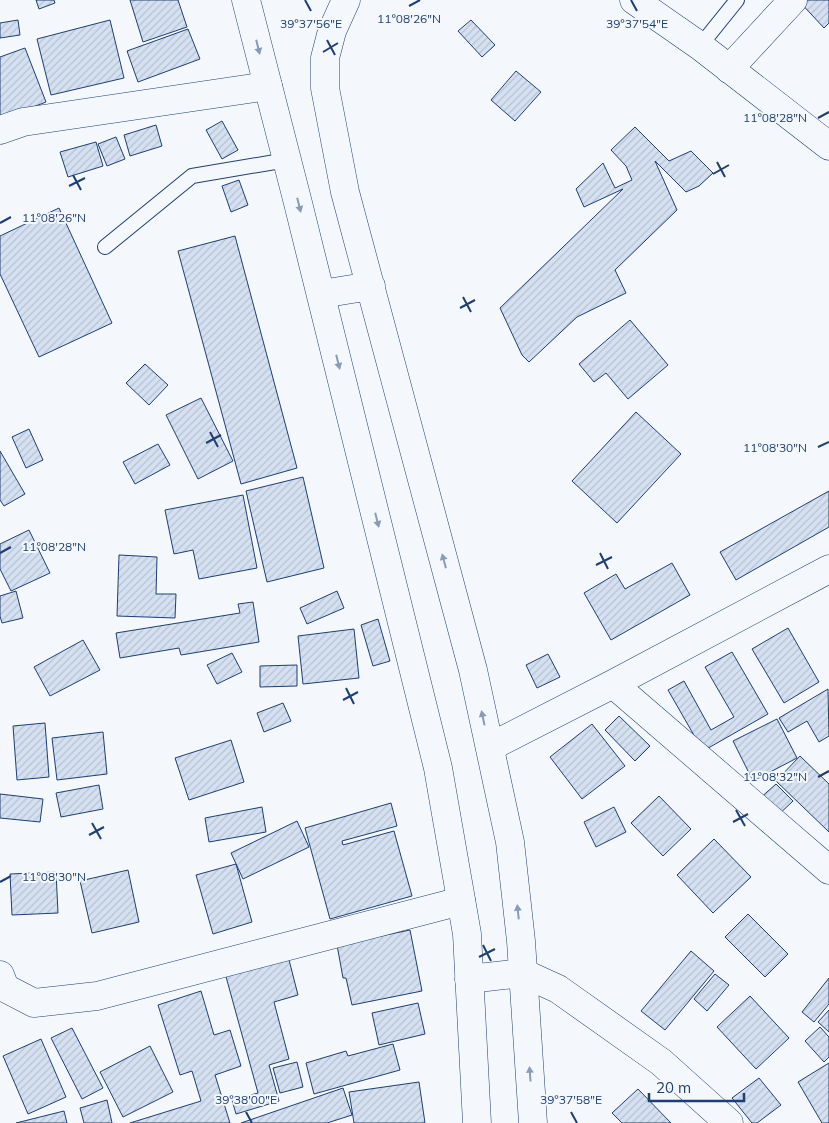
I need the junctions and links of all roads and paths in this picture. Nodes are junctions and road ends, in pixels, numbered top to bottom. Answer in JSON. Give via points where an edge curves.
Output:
{"nodes":[{"id":1,"x":246,"y":0,"type":"edge"},
{"id":2,"x":346,"y":0,"type":"edge"},
{"id":3,"x":634,"y":0,"type":"edge"},
{"id":4,"x":737,"y":0,"type":"edge"},
{"id":5,"x":793,"y":0,"type":"edge"},
{"id":6,"x":700,"y":46,"type":"junction"},
{"id":7,"x":729,"y":69,"type":"junction"},
{"id":8,"x":268,"y":86,"type":"junction"},
{"id":9,"x":0,"y":130,"type":"edge"},
{"id":10,"x":829,"y":146,"type":"edge"},
{"id":11,"x":287,"y":160,"type":"junction"},
{"id":12,"x":104,"y":248,"type":"dead end"},
{"id":13,"x":371,"y":286,"type":"junction"},
{"id":14,"x":321,"y":294,"type":"junction"},
{"id":15,"x":829,"y":569,"type":"edge"},
{"id":16,"x":613,"y":684,"type":"junction"},
{"id":17,"x":490,"y":747,"type":"junction"},
{"id":18,"x":829,"y":870,"type":"edge"},
{"id":19,"x":461,"y":901,"type":"junction"},
{"id":20,"x":523,"y":972,"type":"junction"},
{"id":21,"x":469,"y":979,"type":"junction"},
{"id":22,"x":2,"y":988,"type":"edge"},
{"id":23,"x":477,"y":1123,"type":"edge"},
{"id":24,"x":533,"y":1123,"type":"edge"},
{"id":25,"x":729,"y":1123,"type":"edge"}],
"edges":[{"from":1,"to":8,"type":"main road","one_way":true},
{"from":2,"to":13,"type":"main road","via":[[327,49],[325,88],[345,192]]},
{"from":3,"to":6,"type":"main road"},
{"from":4,"to":6,"type":"lane"},
{"from":5,"to":7,"type":"main road"},
{"from":6,"to":7,"type":"main road"},
{"from":7,"to":10,"type":"main road"},
{"from":8,"to":9,"type":"main road","via":[[23,122]]},
{"from":8,"to":11,"type":"main road"},
{"from":11,"to":12,"type":"lane","via":[[192,176]]},
{"from":11,"to":14,"type":"main road","one_way":true},
{"from":13,"to":14,"type":"main road"},
{"from":17,"to":13,"type":"main road","one_way":true,"via":[[473,670]]},
{"from":14,"to":19,"type":"main road","one_way":true,"via":[[438,768]]},
{"from":15,"to":16,"type":"main road"},
{"from":16,"to":17,"type":"main road"},
{"from":16,"to":18,"type":"main road"},
{"from":20,"to":17,"type":"main road","one_way":true,"via":[[510,842]]},
{"from":19,"to":21,"type":"main road","via":[[467,934]]},
{"from":19,"to":22,"type":"main road","via":[[97,996],[34,1003]]},
{"from":20,"to":21,"type":"main road"},
{"from":24,"to":20,"type":"main road","one_way":true},
{"from":20,"to":25,"type":"main road","via":[[558,989],[661,1062]]},
{"from":21,"to":23,"type":"main road"}]}
